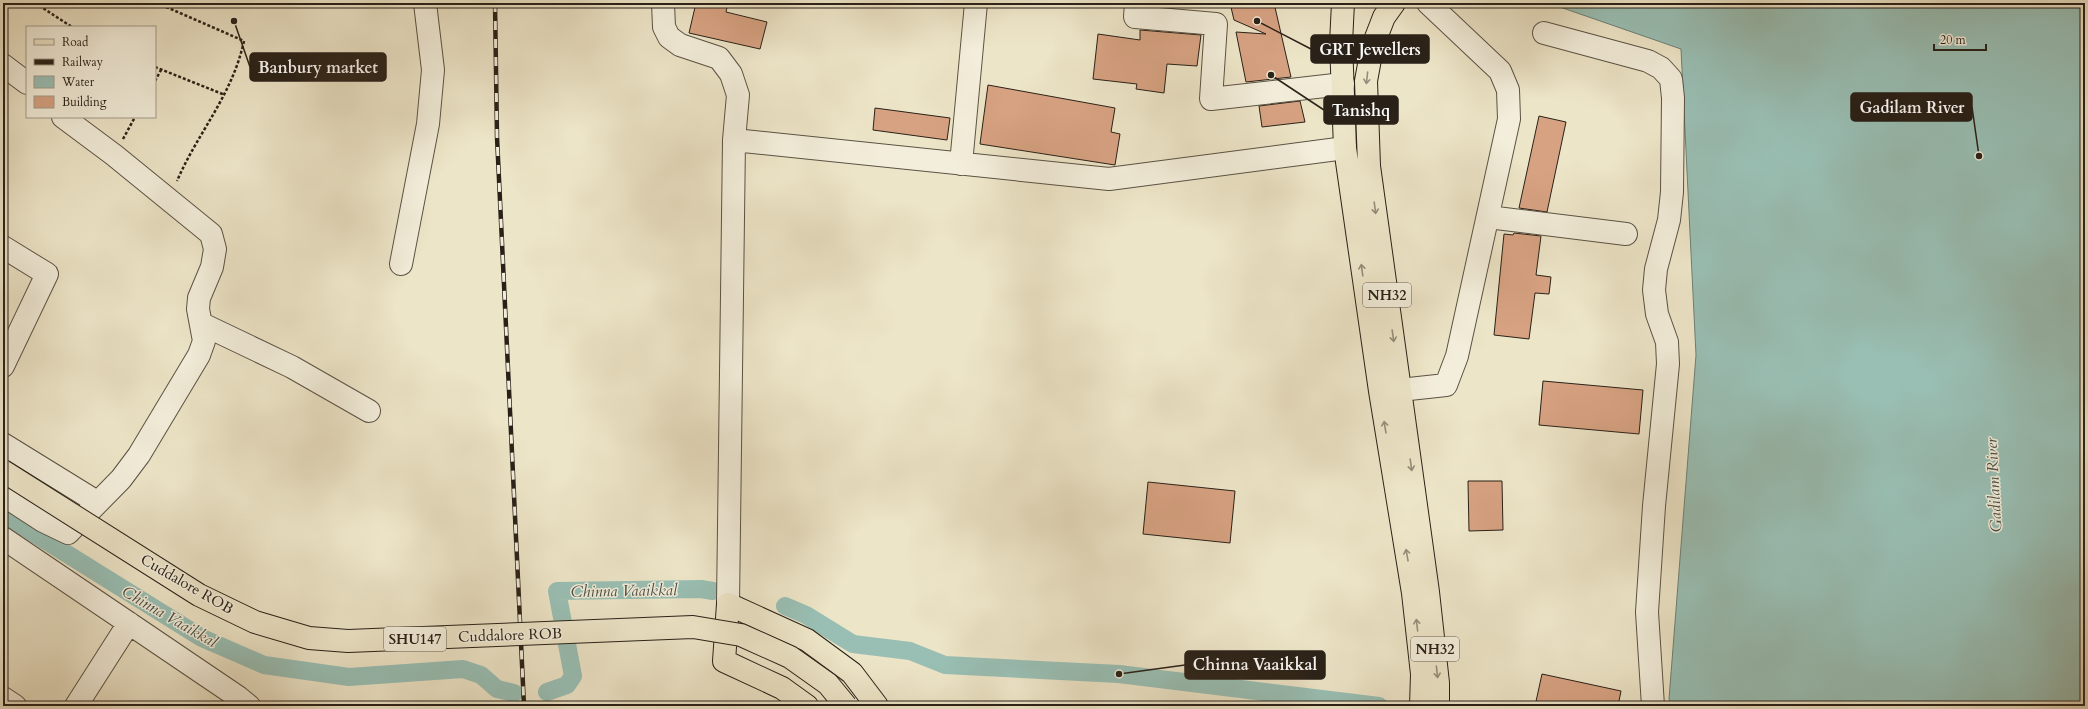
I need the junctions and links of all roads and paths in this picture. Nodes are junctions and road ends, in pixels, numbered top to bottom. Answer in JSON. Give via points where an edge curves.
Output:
{"nodes":[{"id":1,"x":35,"y":3,"type":"edge"},
{"id":2,"x":157,"y":3,"type":"edge"},
{"id":3,"x":426,"y":3,"type":"edge"},
{"id":4,"x":663,"y":3,"type":"edge"},
{"id":5,"x":976,"y":3,"type":"edge"},
{"id":6,"x":1136,"y":3,"type":"edge"},
{"id":7,"x":1343,"y":3,"type":"edge"},
{"id":8,"x":1394,"y":3,"type":"edge"},
{"id":9,"x":1428,"y":3,"type":"edge"},
{"id":10,"x":70,"y":26,"type":"edge"},
{"id":11,"x":1544,"y":34,"type":"dead end"},
{"id":12,"x":3,"y":65,"type":"edge"},
{"id":13,"x":156,"y":67,"type":"edge"},
{"id":14,"x":162,"y":70,"type":"junction"},
{"id":15,"x":156,"y":80,"type":"edge"},
{"id":16,"x":26,"y":82,"type":"edge"},
{"id":17,"x":1342,"y":84,"type":"junction"},
{"id":18,"x":225,"y":95,"type":"junction"},
{"id":19,"x":64,"y":118,"type":"edge"},
{"id":20,"x":134,"y":118,"type":"edge"},
{"id":21,"x":734,"y":140,"type":"junction"},
{"id":22,"x":1345,"y":148,"type":"junction"},
{"id":23,"x":114,"y":155,"type":"junction"},
{"id":24,"x":961,"y":164,"type":"junction"},
{"id":25,"x":169,"y":200,"type":"junction"},
{"id":26,"x":1488,"y":217,"type":"junction"},
{"id":27,"x":1626,"y":234,"type":"dead end"},
{"id":28,"x":3,"y":247,"type":"edge"},
{"id":29,"x":402,"y":264,"type":"dead end"},
{"id":30,"x":202,"y":324,"type":"junction"},
{"id":31,"x":3,"y":366,"type":"edge"},
{"id":32,"x":1400,"y":390,"type":"junction"},
{"id":33,"x":370,"y":411,"type":"dead end"},
{"id":34,"x":3,"y":444,"type":"edge"},
{"id":35,"x":3,"y":471,"type":"edge"},
{"id":36,"x":3,"y":495,"type":"edge"},
{"id":37,"x":97,"y":502,"type":"junction"},
{"id":38,"x":3,"y":538,"type":"edge"},
{"id":39,"x":728,"y":604,"type":"junction"},
{"id":40,"x":129,"y":623,"type":"junction"},
{"id":41,"x":3,"y":698,"type":"edge"},
{"id":42,"x":240,"y":703,"type":"edge"},
{"id":43,"x":16,"y":706,"type":"edge"},
{"id":44,"x":76,"y":706,"type":"edge"},
{"id":45,"x":807,"y":706,"type":"edge"},
{"id":46,"x":846,"y":706,"type":"edge"},
{"id":47,"x":877,"y":706,"type":"edge"},
{"id":48,"x":1421,"y":706,"type":"edge"},
{"id":49,"x":1438,"y":706,"type":"edge"},
{"id":50,"x":1653,"y":706,"type":"edge"}],
"edges":[{"from":1,"to":10,"type":"path"},
{"from":2,"to":18,"type":"path","via":[[244,41],[239,62]]},
{"from":3,"to":29,"type":"street","via":[[432,78],[428,124]]},
{"from":4,"to":21,"type":"street","via":[[664,27],[669,36],[680,45],[719,58],[731,74],[738,95]]},
{"from":5,"to":24,"type":"street"},
{"from":6,"to":17,"type":"street","via":[[1135,17],[1216,24],[1211,99]]},
{"from":7,"to":17,"type":"main road","number":"NH32"},
{"from":8,"to":32,"type":"main road","number":"NH32","one_way":true,"via":[[1384,17],[1372,48],[1366,81],[1369,166]]},
{"from":9,"to":26,"type":"street","via":[[1500,72],[1508,90],[1509,119]]},
{"from":11,"to":50,"type":"street","via":[[1648,61],[1661,68],[1672,79],[1672,192],[1669,220],[1656,269],[1654,290],[1667,342],[1668,364],[1647,612]]},
{"from":12,"to":16,"type":"street"},
{"from":13,"to":14,"type":"path"},
{"from":14,"to":15,"type":"path"},
{"from":14,"to":18,"type":"path"},
{"from":17,"to":22,"type":"main road","number":"NH32"},
{"from":18,"to":25,"type":"path","via":[[186,159]]},
{"from":19,"to":23,"type":"street"},
{"from":20,"to":23,"type":"path"},
{"from":21,"to":24,"type":"street"},
{"from":21,"to":39,"type":"street"},
{"from":22,"to":24,"type":"street","via":[[1109,178]]},
{"from":48,"to":22,"type":"main road","number":"NH32","one_way":true,"via":[[1422,674],[1413,593],[1378,384]]},
{"from":23,"to":25,"type":"street"},
{"from":25,"to":30,"type":"street","via":[[211,234],[216,249],[212,267],[199,298],[198,309]]},
{"from":26,"to":27,"type":"street"},
{"from":26,"to":32,"type":"street","via":[[1457,356],[1446,385]]},
{"from":28,"to":31,"type":"street","via":[[47,274]]},
{"from":30,"to":33,"type":"street","via":[[292,367]]},
{"from":30,"to":37,"type":"street","via":[[204,341],[198,355],[159,424],[121,479]]},
{"from":32,"to":49,"type":"main road","number":"NH32","one_way":true,"via":[[1428,592],[1438,683]]},
{"from":34,"to":37,"type":"street"},
{"from":35,"to":46,"type":"main road","name":"Cuddalore ROB","number":"SHU147","bridge":true,"via":[[199,595],[255,622],[309,638],[348,641],[693,627],[741,635],[790,657],[828,684]]},
{"from":36,"to":37,"type":"street","via":[[68,533]]},
{"from":38,"to":40,"type":"street"},
{"from":39,"to":45,"type":"main road","via":[[724,661],[782,688]]},
{"from":39,"to":47,"type":"main road","via":[[808,640],[852,673]]},
{"from":40,"to":42,"type":"street"},
{"from":40,"to":44,"type":"street"},
{"from":41,"to":43,"type":"street"}]}
